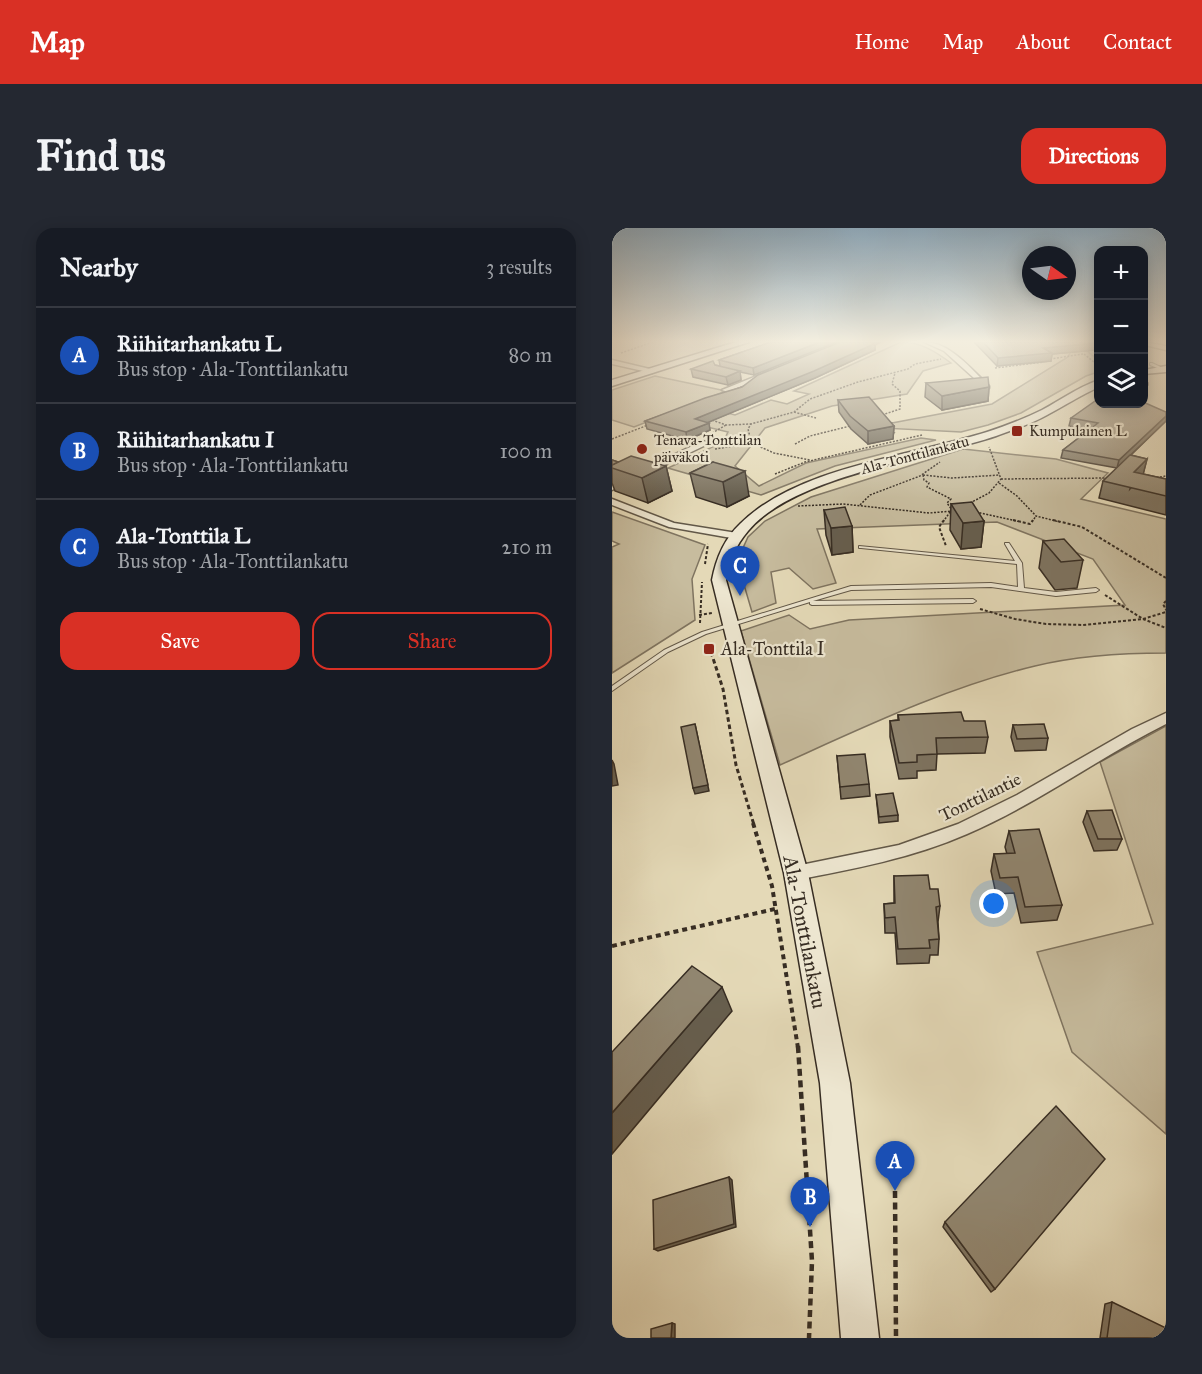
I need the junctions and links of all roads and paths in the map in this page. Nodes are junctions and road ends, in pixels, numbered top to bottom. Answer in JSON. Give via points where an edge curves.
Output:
{"nodes":[{"id":1,"x":826,"y":394,"type":"edge"},
{"id":2,"x":900,"y":394,"type":"edge"},
{"id":3,"x":1077,"y":394,"type":"edge"},
{"id":4,"x":794,"y":412,"type":"junction"},
{"id":5,"x":880,"y":416,"type":"edge"},
{"id":6,"x":816,"y":418,"type":"dead end"},
{"id":7,"x":711,"y":419,"type":"edge"},
{"id":8,"x":879,"y":420,"type":"edge"},
{"id":9,"x":655,"y":423,"type":"edge"},
{"id":10,"x":751,"y":424,"type":"junction"},
{"id":11,"x":857,"y":424,"type":"edge"},
{"id":12,"x":726,"y":425,"type":"junction"},
{"id":13,"x":895,"y":433,"type":"edge"},
{"id":14,"x":710,"y":434,"type":"dead end"},
{"id":15,"x":922,"y":435,"type":"dead end"},
{"id":16,"x":612,"y":439,"type":"edge"},
{"id":17,"x":973,"y":439,"type":"junction"},
{"id":18,"x":706,"y":443,"type":"dead end"},
{"id":19,"x":746,"y":444,"type":"junction"},
{"id":20,"x":795,"y":444,"type":"dead end"},
{"id":21,"x":947,"y":446,"type":"junction"},
{"id":22,"x":692,"y":450,"type":"junction"},
{"id":23,"x":811,"y":460,"type":"junction"},
{"id":24,"x":776,"y":474,"type":"dead end"},
{"id":25,"x":923,"y":475,"type":"junction"},
{"id":26,"x":1000,"y":475,"type":"junction"},
{"id":27,"x":1166,"y":476,"type":"edge"},
{"id":28,"x":1108,"y":478,"type":"edge"},
{"id":29,"x":1001,"y":479,"type":"junction"},
{"id":30,"x":1145,"y":479,"type":"edge"},
{"id":31,"x":999,"y":483,"type":"junction"},
{"id":32,"x":612,"y":487,"type":"edge"},
{"id":33,"x":612,"y":502,"type":"edge"},
{"id":34,"x":860,"y":505,"type":"junction"},
{"id":35,"x":967,"y":505,"type":"edge"},
{"id":36,"x":960,"y":508,"type":"edge"},
{"id":37,"x":767,"y":510,"type":"junction"},
{"id":38,"x":951,"y":511,"type":"junction"},
{"id":39,"x":962,"y":511,"type":"edge"},
{"id":40,"x":972,"y":512,"type":"edge"},
{"id":41,"x":1036,"y":516,"type":"junction"},
{"id":42,"x":727,"y":534,"type":"junction"},
{"id":43,"x":1007,"y":544,"type":"dead end"},
{"id":44,"x":861,"y":547,"type":"dead end"},
{"id":45,"x":957,"y":558,"type":"junction"},
{"id":46,"x":1019,"y":563,"type":"junction"},
{"id":47,"x":705,"y":566,"type":"dead end"},
{"id":48,"x":703,"y":578,"type":"dead end"},
{"id":49,"x":1166,"y":578,"type":"edge"},
{"id":50,"x":1021,"y":588,"type":"junction"},
{"id":51,"x":1096,"y":590,"type":"joint"},
{"id":52,"x":973,"y":601,"type":"joint"},
{"id":53,"x":1166,"y":602,"type":"edge"},
{"id":54,"x":801,"y":604,"type":"junction"},
{"id":55,"x":1166,"y":611,"type":"edge"},
{"id":56,"x":1143,"y":619,"type":"junction"},
{"id":57,"x":729,"y":626,"type":"junction"},
{"id":58,"x":1166,"y":628,"type":"edge"},
{"id":59,"x":704,"y":633,"type":"junction"},
{"id":60,"x":612,"y":689,"type":"edge"},
{"id":61,"x":1166,"y":718,"type":"edge"},
{"id":62,"x":796,"y":873,"type":"junction"},
{"id":63,"x":775,"y":909,"type":"junction"},
{"id":64,"x":612,"y":946,"type":"edge"},
{"id":65,"x":895,"y":1191,"type":"dead end"},
{"id":66,"x":809,"y":1338,"type":"edge"},
{"id":67,"x":860,"y":1338,"type":"edge"},
{"id":68,"x":896,"y":1338,"type":"edge"}],
"edges":[{"from":1,"to":4,"type":"path","via":[[810,399]]},
{"from":2,"to":5,"type":"path","via":[[900,409]]},
{"from":3,"to":17,"type":"street","name":"Ala-Tonttilankatu","via":[[1022,423]]},
{"from":4,"to":6,"type":"path"},
{"from":4,"to":10,"type":"path"},
{"from":7,"to":12,"type":"path"},
{"from":8,"to":13,"type":"path","via":[[893,423],[891,430]]},
{"from":9,"to":16,"type":"path"},
{"from":10,"to":12,"type":"path"},
{"from":10,"to":19,"type":"path"},
{"from":11,"to":20,"type":"path","via":[[810,436]]},
{"from":12,"to":14,"type":"path"},
{"from":15,"to":23,"type":"path"},
{"from":17,"to":21,"type":"street","name":"Ala-Tonttilankatu"},
{"from":17,"to":26,"type":"path","via":[[987,444]]},
{"from":18,"to":22,"type":"street"},
{"from":19,"to":22,"type":"path"},
{"from":19,"to":23,"type":"path"},
{"from":21,"to":25,"type":"path","via":[[942,452],[945,458]]},
{"from":21,"to":37,"type":"street","name":"Ala-Tonttilankatu","via":[[832,477]]},
{"from":22,"to":32,"type":"street"},
{"from":23,"to":24,"type":"path"},
{"from":25,"to":26,"type":"path","via":[[951,479]]},
{"from":25,"to":34,"type":"path","via":[[877,490],[863,498]]},
{"from":25,"to":38,"type":"path","via":[[929,483],[927,487],[951,499],[947,503]]},
{"from":26,"to":29,"type":"path"},
{"from":27,"to":30,"type":"path"},
{"from":28,"to":29,"type":"path"},
{"from":29,"to":31,"type":"path"},
{"from":31,"to":35,"type":"path"},
{"from":31,"to":41,"type":"path"},
{"from":33,"to":42,"type":"street","via":[[672,525]]},
{"from":34,"to":37,"type":"path"},
{"from":34,"to":38,"type":"path"},
{"from":36,"to":38,"type":"path"},
{"from":37,"to":42,"type":"street","name":"Ala-Tonttilankatu"},
{"from":38,"to":39,"type":"path"},
{"from":38,"to":45,"type":"path","via":[[939,527],[947,548]]},
{"from":40,"to":41,"type":"path","via":[[1030,524]]},
{"from":41,"to":49,"type":"path","via":[[1082,527]]},
{"from":42,"to":47,"type":"path","via":[[708,543]]},
{"from":42,"to":57,"type":"street","name":"Ala-Tonttilankatu","via":[[719,580]]},
{"from":43,"to":46,"type":"lane"},
{"from":44,"to":45,"type":"lane"},
{"from":45,"to":46,"type":"lane"},
{"from":46,"to":50,"type":"lane"},
{"from":48,"to":59,"type":"path","via":[[699,621]]},
{"from":50,"to":51,"type":"lane","via":[[1056,594]]},
{"from":50,"to":54,"type":"lane","via":[[851,588]]},
{"from":51,"to":56,"type":"path"},
{"from":52,"to":54,"type":"lane"},
{"from":52,"to":56,"type":"path","via":[[977,609],[1046,624]]},
{"from":53,"to":55,"type":"path"},
{"from":54,"to":57,"type":"lane"},
{"from":55,"to":56,"type":"path"},
{"from":56,"to":58,"type":"path"},
{"from":57,"to":59,"type":"lane"},
{"from":57,"to":62,"type":"street","name":"Ala-Tonttilankatu"},
{"from":59,"to":60,"type":"lane","via":[[666,651]]},
{"from":59,"to":63,"type":"path","via":[[723,689],[736,765],[772,886]]},
{"from":61,"to":62,"type":"street","name":"Tonttilantie","via":[[1017,802],[935,840],[885,857]]},
{"from":62,"to":67,"type":"street","name":"Ala-Tonttilankatu","via":[[835,1083]]},
{"from":63,"to":64,"type":"path"},
{"from":63,"to":66,"type":"path","via":[[798,1055],[813,1261]]},
{"from":65,"to":68,"type":"path"}]}
